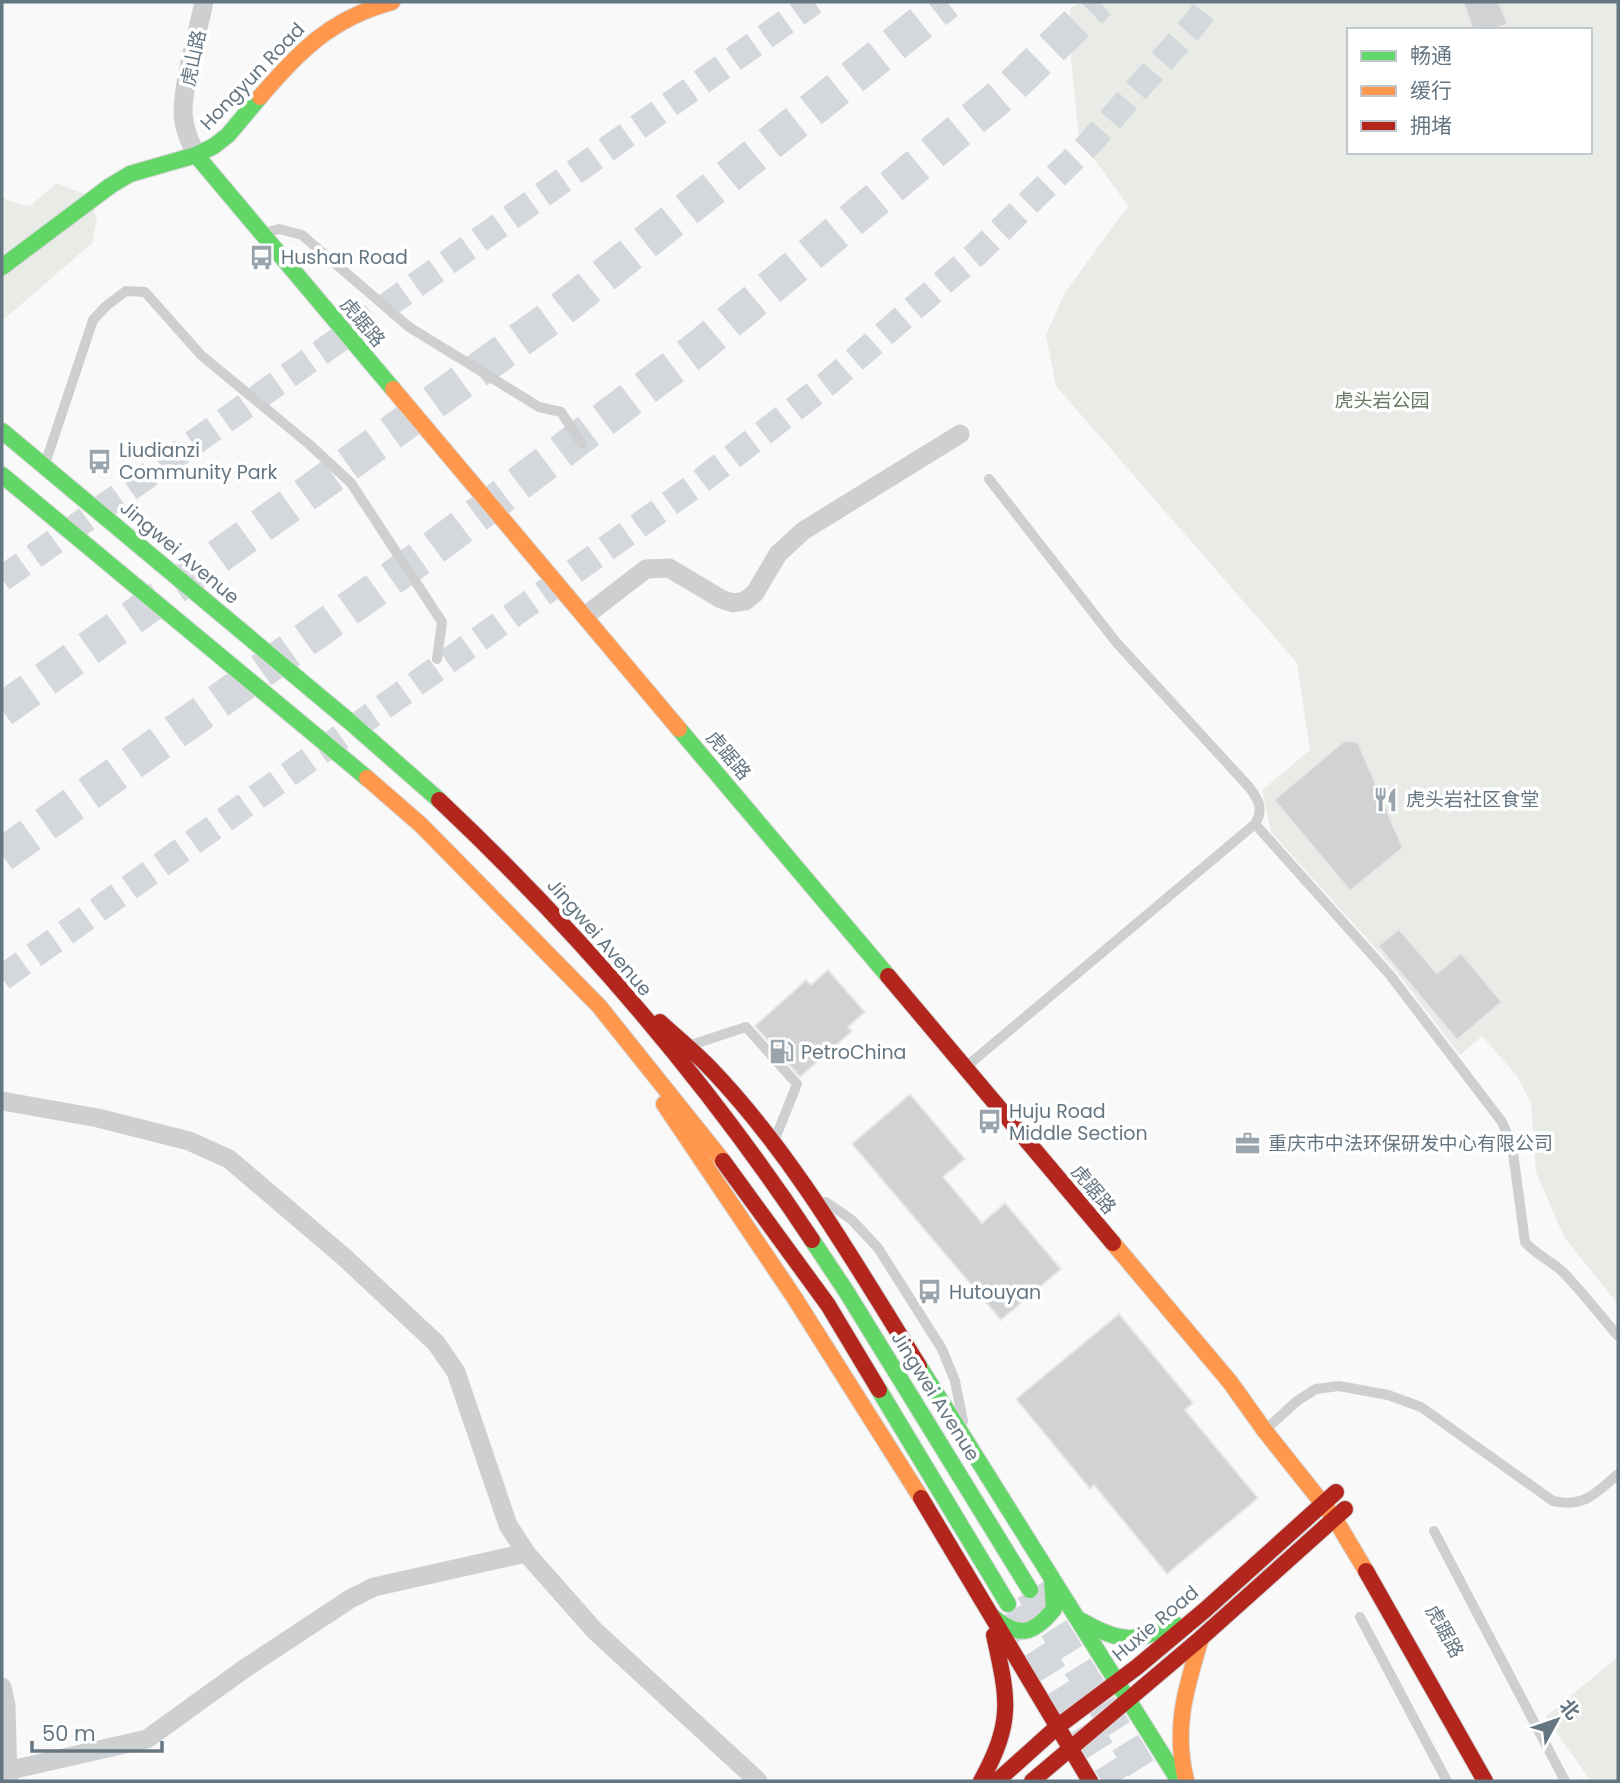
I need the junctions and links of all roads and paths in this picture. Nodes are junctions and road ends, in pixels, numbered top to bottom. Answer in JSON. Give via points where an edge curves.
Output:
{"nodes":[{"id":1,"x":204,"y":2,"type":"edge"},
{"id":2,"x":392,"y":2,"type":"edge"},
{"id":3,"x":196,"y":155,"type":"junction"},
{"id":4,"x":260,"y":234,"type":"junction"},
{"id":5,"x":2,"y":267,"type":"edge"},
{"id":6,"x":2,"y":431,"type":"edge"},
{"id":7,"x":960,"y":434,"type":"dead end"},
{"id":8,"x":582,"y":444,"type":"dead end"},
{"id":9,"x":44,"y":465,"type":"junction"},
{"id":10,"x":2,"y":475,"type":"edge"},
{"id":11,"x":989,"y":480,"type":"dead end"},
{"id":12,"x":585,"y":616,"type":"junction"},
{"id":13,"x":437,"y":659,"type":"dead end"},
{"id":14,"x":1255,"y":824,"type":"junction"},
{"id":15,"x":604,"y":971,"type":"junction"},
{"id":16,"x":599,"y":1006,"type":"junction"},
{"id":17,"x":687,"y":1046,"type":"junction"},
{"id":18,"x":964,"y":1069,"type":"junction"},
{"id":19,"x":2,"y":1101,"type":"edge"},
{"id":20,"x":774,"y":1143,"type":"junction"},
{"id":21,"x":807,"y":1188,"type":"junction"},
{"id":22,"x":1618,"y":1336,"type":"edge"},
{"id":23,"x":1270,"y":1426,"type":"junction"},
{"id":24,"x":967,"y":1442,"type":"junction"},
{"id":25,"x":1302,"y":1451,"type":"dead end"},
{"id":26,"x":1618,"y":1474,"type":"edge"},
{"id":27,"x":1332,"y":1487,"type":"joint"},
{"id":28,"x":1324,"y":1504,"type":"junction"},
{"id":29,"x":1341,"y":1513,"type":"junction"},
{"id":30,"x":1361,"y":1531,"type":"dead end"},
{"id":31,"x":1434,"y":1531,"type":"dead end"},
{"id":32,"x":526,"y":1553,"type":"junction"},
{"id":33,"x":1052,"y":1582,"type":"junction"},
{"id":34,"x":1030,"y":1590,"type":"tunnel mouth"},
{"id":35,"x":1008,"y":1604,"type":"tunnel mouth"},
{"id":36,"x":1205,"y":1610,"type":"junction"},
{"id":37,"x":989,"y":1613,"type":"junction"},
{"id":38,"x":1360,"y":1617,"type":"dead end"},
{"id":39,"x":1077,"y":1618,"type":"junction"},
{"id":40,"x":1201,"y":1638,"type":"junction"},
{"id":41,"x":1117,"y":1681,"type":"junction"},
{"id":42,"x":2,"y":1687,"type":"edge"},
{"id":43,"x":1128,"y":1700,"type":"junction"},
{"id":44,"x":1058,"y":1727,"type":"junction"},
{"id":45,"x":1069,"y":1748,"type":"junction"},
{"id":46,"x":1490,"y":1758,"type":"dead end"},
{"id":47,"x":6,"y":1775,"type":"edge"},
{"id":48,"x":1442,"y":1780,"type":"edge"},
{"id":49,"x":758,"y":1781,"type":"edge"},
{"id":50,"x":981,"y":1781,"type":"edge"},
{"id":51,"x":998,"y":1781,"type":"edge"},
{"id":52,"x":1032,"y":1781,"type":"edge"},
{"id":53,"x":1090,"y":1781,"type":"edge"},
{"id":54,"x":1179,"y":1781,"type":"edge"},
{"id":55,"x":1187,"y":1781,"type":"edge"},
{"id":56,"x":1485,"y":1781,"type":"edge"},
{"id":57,"x":1503,"y":1781,"type":"edge"},
{"id":58,"x":1566,"y":1781,"type":"edge"}],
"edges":[{"from":1,"to":3,"type":"street","name":"虎山路","via":[[183,115]]},
{"from":2,"to":3,"type":"street","name":"Hongyun Road","via":[[360,11],[309,44],[228,135]]},
{"from":3,"to":4,"type":"street","name":"虎踞路"},
{"from":3,"to":5,"type":"street","name":"Hongyun Road","via":[[130,174]]},
{"from":4,"to":8,"type":"lane","via":[[279,229],[302,235],[408,327],[539,407],[561,411]]},
{"from":4,"to":12,"type":"street","name":"虎踞路"},
{"from":6,"to":9,"type":"street","name":"Jingwei Avenue"},
{"from":7,"to":12,"type":"street","via":[[803,531],[778,554],[755,593],[745,601],[721,599],[657,566],[646,569]]},
{"from":9,"to":13,"type":"lane","via":[[93,320],[126,291],[145,292],[201,355],[351,483],[442,622]]},
{"from":9,"to":15,"type":"street","name":"Jingwei Avenue","via":[[440,801],[534,893]]},
{"from":10,"to":16,"type":"street","via":[[421,825]]},
{"from":11,"to":14,"type":"lane","via":[[1116,642],[1257,797],[1261,807]]},
{"from":12,"to":18,"type":"street","name":"虎踞路"},
{"from":14,"to":18,"type":"lane"},
{"from":14,"to":22,"type":"lane","via":[[1390,975],[1502,1122],[1512,1144],[1525,1241],[1565,1274]]},
{"from":15,"to":17,"type":"street"},
{"from":15,"to":34,"type":"street","name":"Jingwei Avenue","via":[[769,1175]]},
{"from":16,"to":35,"type":"street","via":[[711,1144],[828,1305]]},
{"from":16,"to":37,"type":"street","via":[[794,1297]]},
{"from":17,"to":20,"type":"street"},
{"from":17,"to":20,"type":"lane","via":[[746,1027],[797,1084]]},
{"from":18,"to":23,"type":"street","name":"虎踞路"},
{"from":19,"to":32,"type":"street","via":[[99,1118],[189,1141],[229,1159],[344,1256],[436,1343],[456,1372],[508,1525]]},
{"from":20,"to":21,"type":"street"},
{"from":21,"to":24,"type":"street"},
{"from":21,"to":24,"type":"lane","via":[[878,1248],[935,1338],[955,1381]]},
{"from":23,"to":25,"type":"street","name":"虎踞路"},
{"from":23,"to":26,"type":"lane","via":[[1316,1389],[1339,1386],[1421,1407],[1553,1501],[1577,1504]]},
{"from":23,"to":28,"type":"street","name":"虎踞路"},
{"from":24,"to":33,"type":"street"},
{"from":27,"to":28,"type":"street","name":"Huxie Road"},
{"from":27,"to":29,"type":"street","name":"虎踞路"},
{"from":28,"to":29,"type":"street","name":"虎踞路"},
{"from":28,"to":36,"type":"street","name":"Huxie Road"},
{"from":29,"to":30,"type":"street","name":"虎踞路"},
{"from":29,"to":40,"type":"street","name":"Huxie Road"},
{"from":29,"to":56,"type":"street","name":"虎踞路"},
{"from":31,"to":58,"type":"lane"},
{"from":32,"to":47,"type":"street","via":[[374,1587],[244,1669],[147,1739]]},
{"from":32,"to":49,"type":"street","via":[[595,1631]]},
{"from":33,"to":37,"type":"street","via":[[1054,1609],[1041,1626],[1021,1633],[1004,1627]]},
{"from":33,"to":39,"type":"street"},
{"from":36,"to":39,"type":"street","via":[[1155,1634],[1126,1640],[1108,1637]]},
{"from":36,"to":41,"type":"street","name":"Huxie Road"},
{"from":37,"to":44,"type":"street"},
{"from":37,"to":50,"type":"street","via":[[1004,1681],[1005,1722]]},
{"from":38,"to":48,"type":"lane"},
{"from":39,"to":41,"type":"street"},
{"from":40,"to":43,"type":"street","name":"Huxie Road"},
{"from":40,"to":55,"type":"street","via":[[1178,1731]]},
{"from":41,"to":43,"type":"street"},
{"from":41,"to":44,"type":"street","name":"Huxie Road"},
{"from":42,"to":47,"type":"street"},
{"from":43,"to":45,"type":"street","name":"Huxie Road"},
{"from":43,"to":54,"type":"street"},
{"from":44,"to":45,"type":"street"},
{"from":44,"to":51,"type":"street","name":"Huxie Road"},
{"from":45,"to":52,"type":"street","name":"Huxie Road"},
{"from":45,"to":53,"type":"street"},
{"from":46,"to":57,"type":"street"}]}
